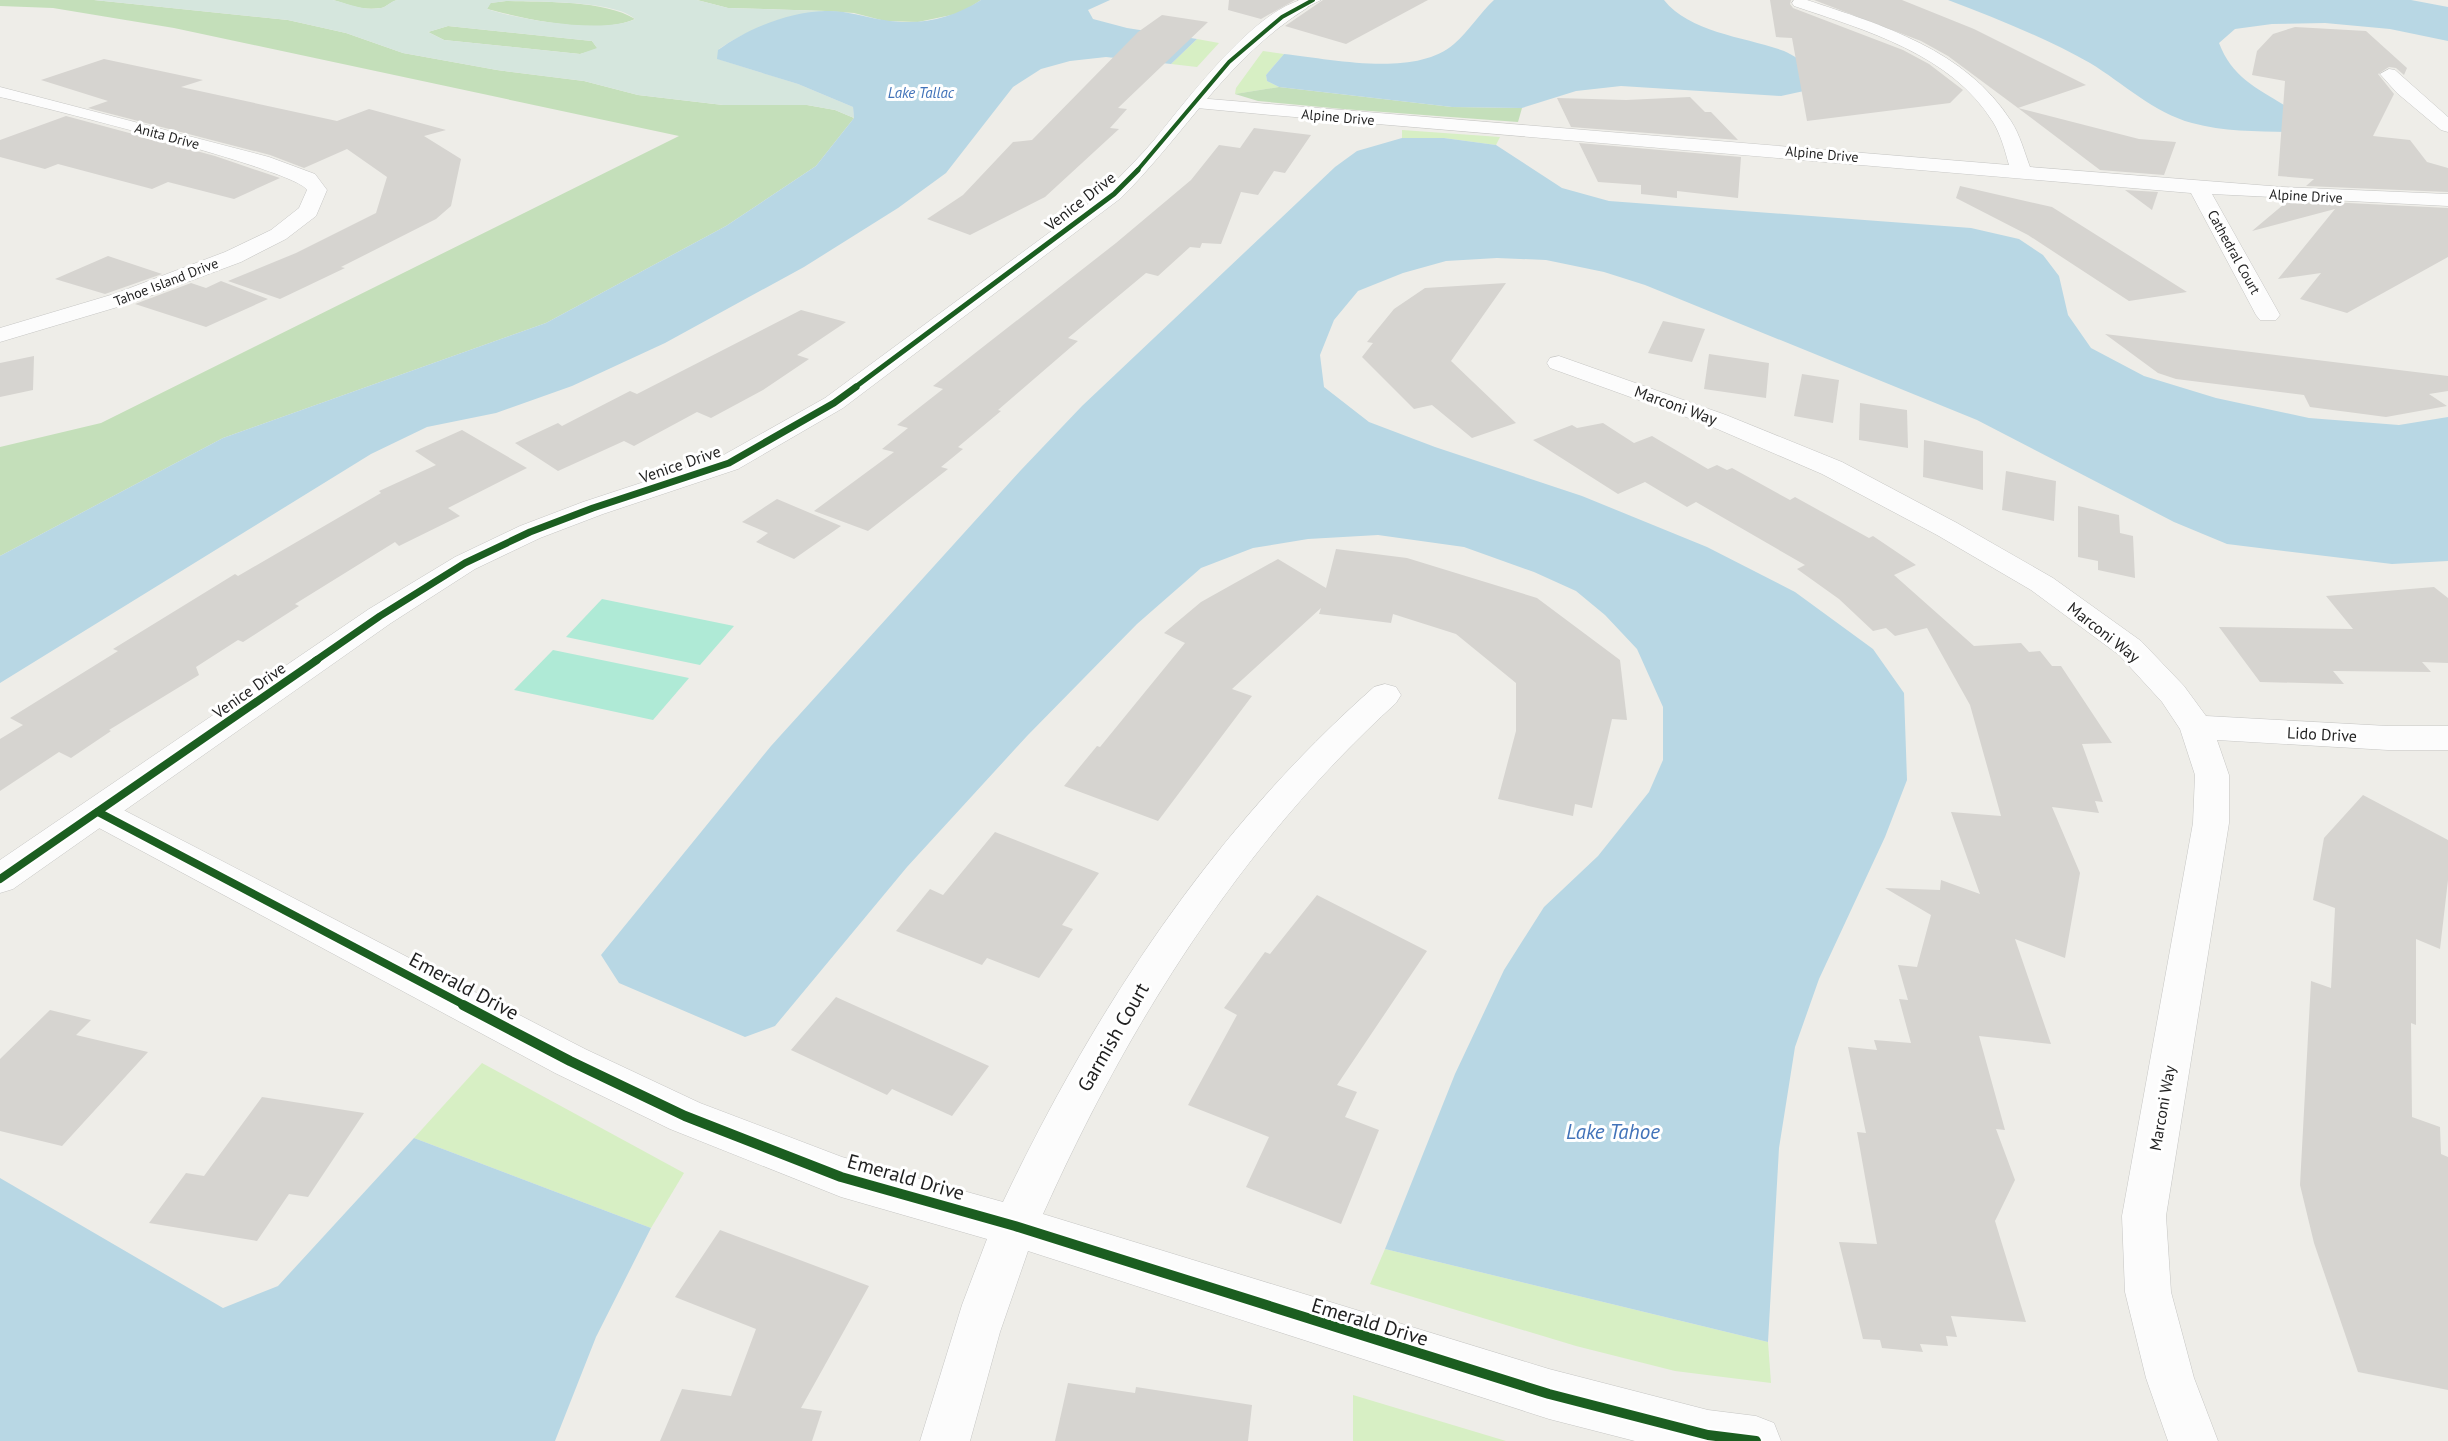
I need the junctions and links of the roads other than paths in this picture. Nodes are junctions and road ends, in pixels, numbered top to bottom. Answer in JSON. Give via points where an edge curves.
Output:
{"nodes":[{"id":1,"x":1298,"y":2,"type":"edge"},
{"id":2,"x":1800,"y":3,"type":"dead end"},
{"id":3,"x":2389,"y":74,"type":"dead end"},
{"id":4,"x":0,"y":92,"type":"edge"},
{"id":5,"x":1197,"y":103,"type":"junction"},
{"id":6,"x":2448,"y":126,"type":"edge"},
{"id":7,"x":2021,"y":171,"type":"junction"},
{"id":8,"x":2199,"y":189,"type":"junction"},
{"id":9,"x":2448,"y":200,"type":"edge"},
{"id":10,"x":316,"y":201,"type":"joint"},
{"id":11,"x":2268,"y":315,"type":"dead end"},
{"id":12,"x":0,"y":335,"type":"edge"},
{"id":13,"x":1559,"y":363,"type":"dead end"},
{"id":14,"x":1385,"y":695,"type":"dead end"},
{"id":15,"x":2196,"y":727,"type":"junction"},
{"id":16,"x":2448,"y":738,"type":"edge"},
{"id":17,"x":98,"y":812,"type":"junction"},
{"id":18,"x":0,"y":879,"type":"edge"},
{"id":19,"x":1015,"y":1226,"type":"junction"},
{"id":20,"x":945,"y":1441,"type":"edge"},
{"id":21,"x":1756,"y":1441,"type":"edge"},
{"id":22,"x":2193,"y":1441,"type":"edge"}],
"edges":[{"from":1,"to":5,"type":"street","name":"Venice Drive","via":[[1254,35],[1218,73]]},
{"from":2,"to":7,"type":"street","via":[[1895,37],[1956,73],[2001,119]]},
{"from":3,"to":6,"type":"street"},
{"from":4,"to":10,"type":"street","name":"Anita Drive","via":[[268,163],[312,181],[317,190]]},
{"from":5,"to":7,"type":"street","name":"Alpine Drive"},
{"from":5,"to":17,"type":"street","name":"Venice Drive","via":[[1114,194],[834,403],[729,462],[530,532],[465,564],[380,616]]},
{"from":7,"to":8,"type":"street","name":"Alpine Drive"},
{"from":8,"to":9,"type":"street","name":"Alpine Drive"},
{"from":8,"to":11,"type":"street","name":"Cathedral Court"},
{"from":10,"to":12,"type":"street","name":"Tahoe Island Drive","via":[[306,215],[285,230],[187,277],[123,300]]},
{"from":13,"to":15,"type":"street","name":"Marconi Way","via":[[1717,420],[1832,468],[1947,529],[2042,584],[2130,648],[2173,694]]},
{"from":14,"to":19,"type":"street","name":"Garmish Court","via":[[1320,755],[1244,843],[1177,931],[1098,1058]]},
{"from":15,"to":16,"type":"street","name":"Lido Drive"},
{"from":15,"to":22,"type":"street","name":"Marconi Way","via":[[2212,775],[2211,823],[2144,1216],[2148,1292],[2170,1378]]},
{"from":17,"to":18,"type":"street","name":"Venice Drive"},
{"from":17,"to":19,"type":"street","name":"Emerald Drive","via":[[570,1061],[685,1116],[841,1176]]},
{"from":19,"to":20,"type":"street","name":"Garmish Court","via":[[982,1313]]},
{"from":19,"to":21,"type":"street","name":"Emerald Drive","via":[[1549,1394],[1708,1435]]}]}
